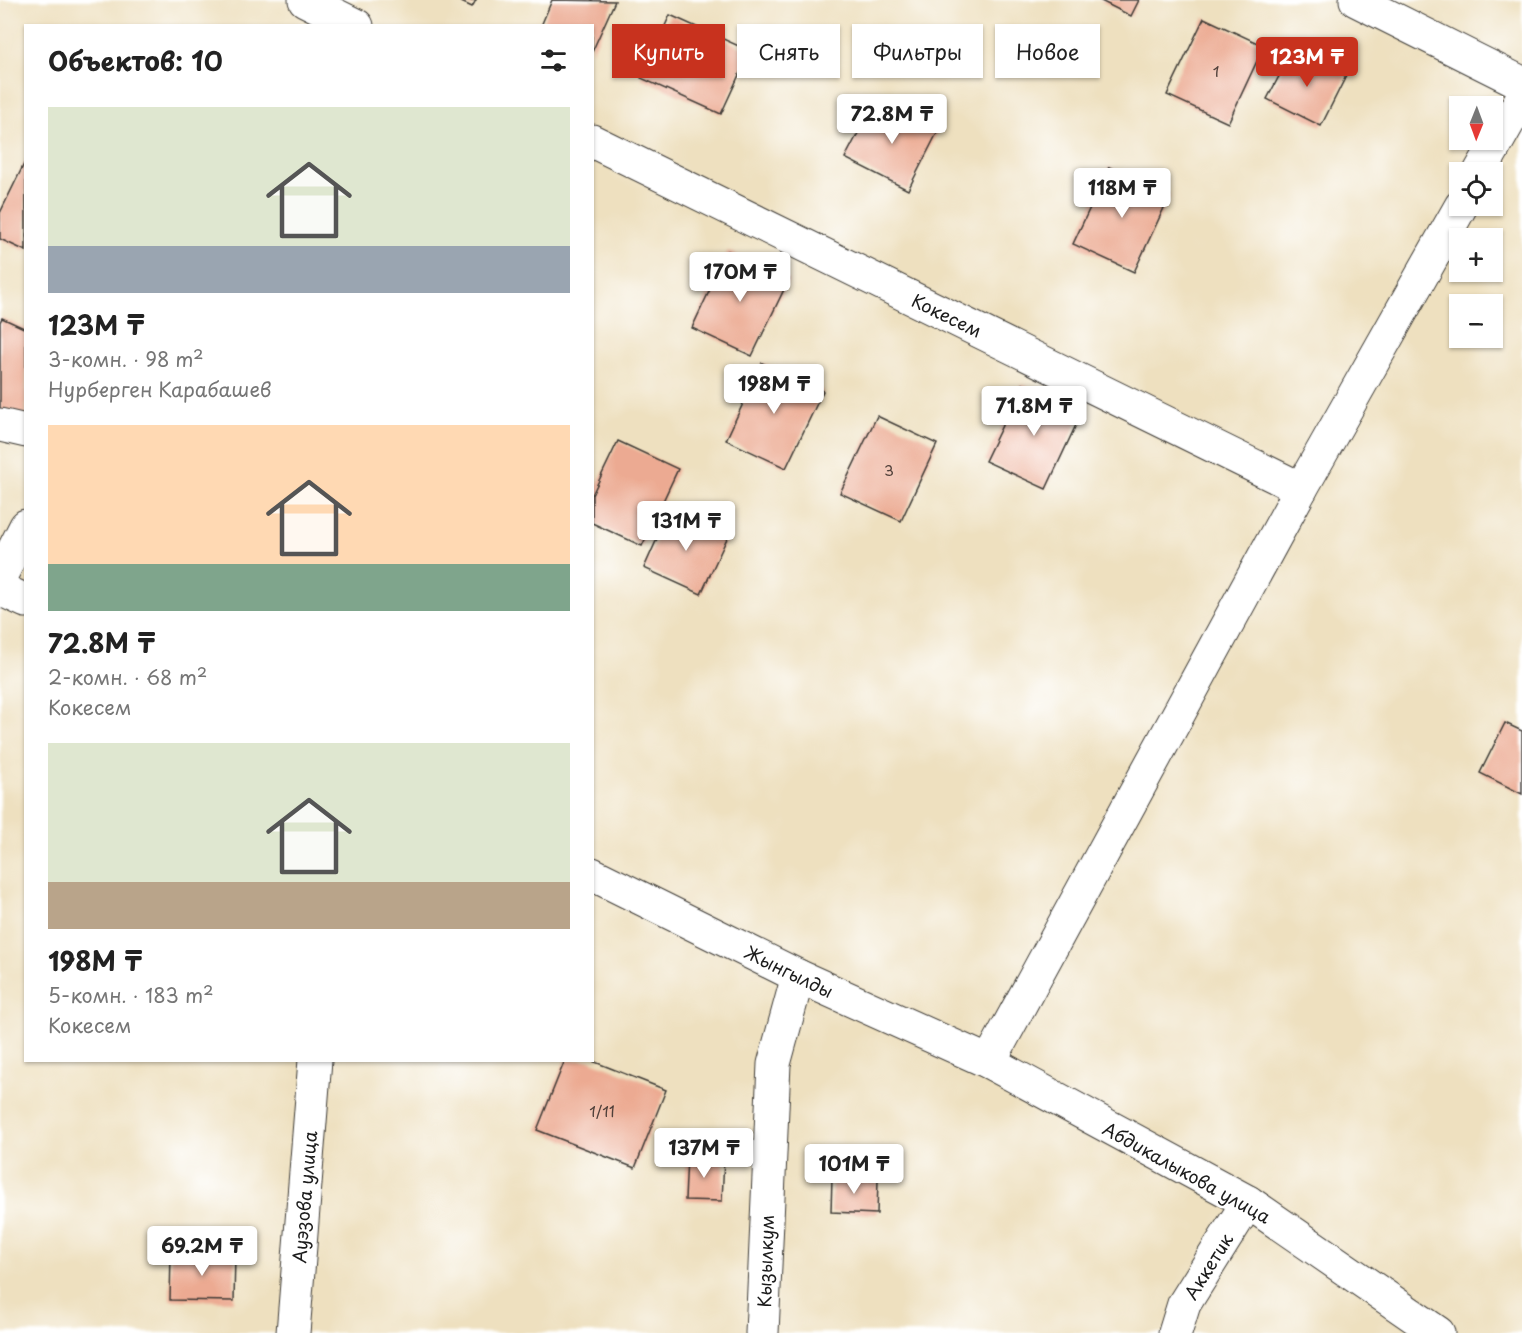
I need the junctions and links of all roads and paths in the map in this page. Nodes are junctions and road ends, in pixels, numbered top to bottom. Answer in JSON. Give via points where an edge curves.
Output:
{"nodes":[{"id":1,"x":305,"y":0,"type":"edge"},
{"id":2,"x":1356,"y":0,"type":"edge"},
{"id":3,"x":353,"y":24,"type":"edge"},
{"id":4,"x":1522,"y":83,"type":"edge"},
{"id":5,"x":1522,"y":98,"type":"edge"},
{"id":6,"x":594,"y":142,"type":"edge"},
{"id":7,"x":1486,"y":162,"type":"edge"},
{"id":8,"x":1455,"y":216,"type":"edge"},
{"id":9,"x":0,"y":425,"type":"edge"},
{"id":10,"x":24,"y":431,"type":"edge"},
{"id":11,"x":1301,"y":489,"type":"junction"},
{"id":12,"x":24,"y":530,"type":"edge"},
{"id":13,"x":0,"y":577,"type":"edge"},
{"id":14,"x":0,"y":589,"type":"edge"},
{"id":15,"x":24,"y":600,"type":"edge"},
{"id":16,"x":594,"y":875,"type":"edge"},
{"id":17,"x":798,"y":976,"type":"junction"},
{"id":18,"x":315,"y":1062,"type":"edge"},
{"id":19,"x":989,"y":1062,"type":"junction"},
{"id":20,"x":1248,"y":1202,"type":"junction"},
{"id":21,"x":293,"y":1333,"type":"edge"},
{"id":22,"x":762,"y":1333,"type":"edge"},
{"id":23,"x":1175,"y":1333,"type":"edge"},
{"id":24,"x":1438,"y":1333,"type":"edge"}],
"edges":[{"from":1,"to":3,"type":"street"},
{"from":2,"to":4,"type":"street"},
{"from":5,"to":7,"type":"street"},
{"from":6,"to":11,"type":"street","name":"Кокесем"},
{"from":8,"to":11,"type":"street"},
{"from":9,"to":10,"type":"street"},
{"from":11,"to":19,"type":"street"},
{"from":12,"to":13,"type":"street"},
{"from":14,"to":15,"type":"street"},
{"from":16,"to":17,"type":"street","name":"Жынгылды"},
{"from":17,"to":19,"type":"street","name":"Жынгылды"},
{"from":17,"to":22,"type":"street","name":"Кызылкум","via":[[774,1064]]},
{"from":18,"to":21,"type":"street","name":"Ауэзова улица"},
{"from":19,"to":20,"type":"street","name":"Абдикалыкова улица"},
{"from":20,"to":23,"type":"street","name":"Аккетик","via":[[1184,1304]]},
{"from":20,"to":24,"type":"street","name":"Абдикалыкова улица"}]}
